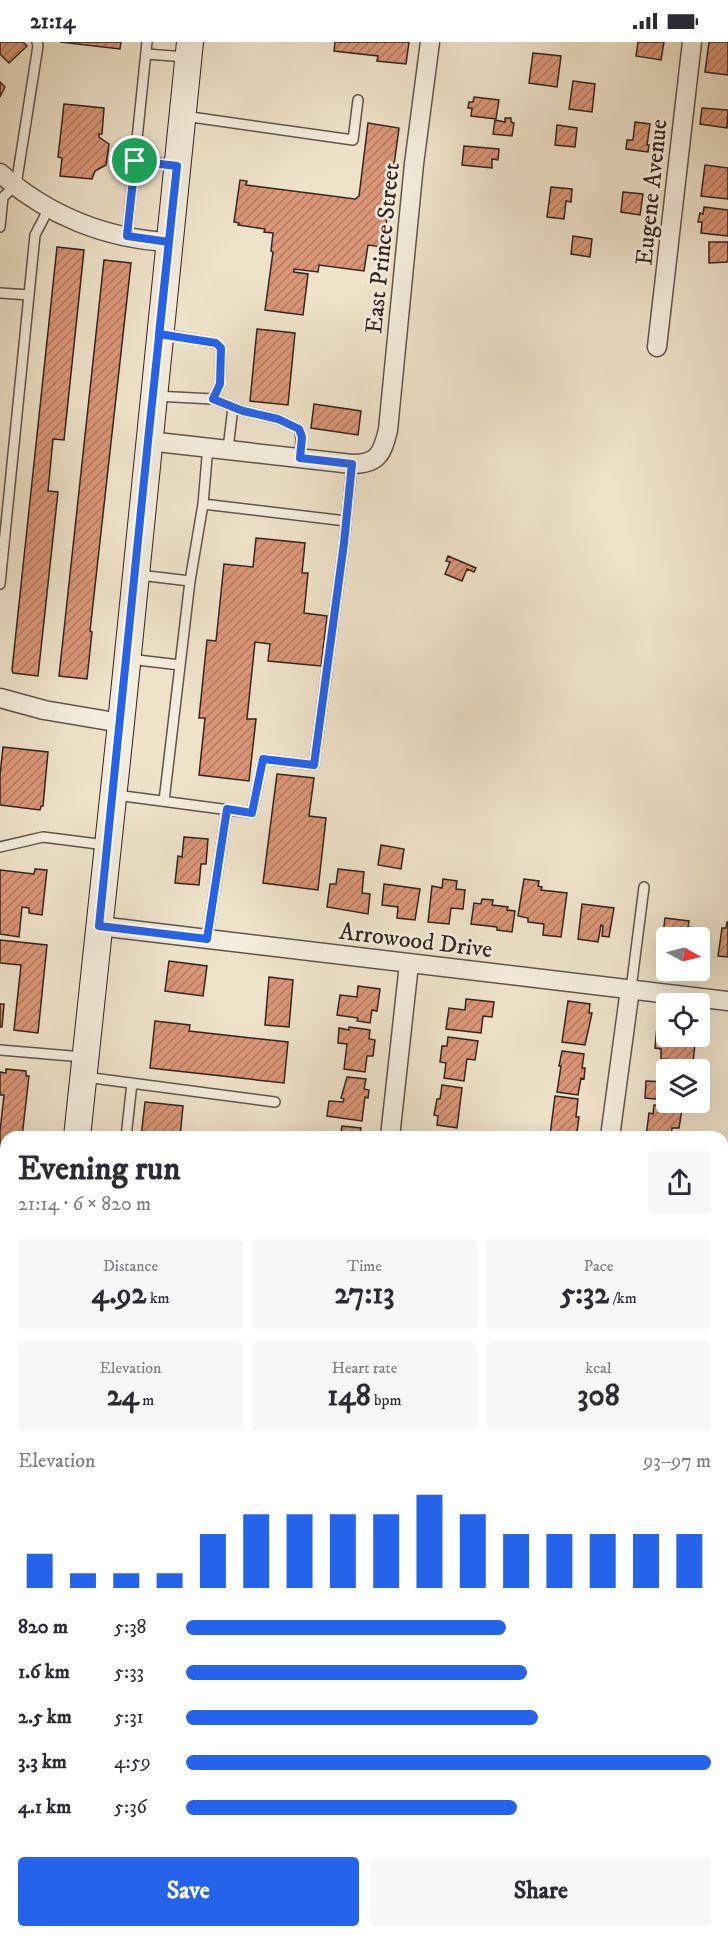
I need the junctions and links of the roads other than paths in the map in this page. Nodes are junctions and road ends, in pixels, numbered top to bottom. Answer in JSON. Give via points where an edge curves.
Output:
{"nodes":[{"id":1,"x":37,"y":42,"type":"edge"},
{"id":2,"x":147,"y":42,"type":"edge"},
{"id":3,"x":430,"y":42,"type":"edge"},
{"id":4,"x":692,"y":42,"type":"edge"},
{"id":5,"x":189,"y":50,"type":"edge"},
{"id":6,"x":146,"y":54,"type":"junction"},
{"id":7,"x":358,"y":100,"type":"dead end"},
{"id":8,"x":182,"y":116,"type":"junction"},
{"id":9,"x":135,"y":161,"type":"junction"},
{"id":10,"x":177,"y":166,"type":"junction"},
{"id":11,"x":0,"y":173,"type":"edge"},
{"id":12,"x":10,"y":191,"type":"junction"},
{"id":13,"x":45,"y":216,"type":"junction"},
{"id":14,"x":0,"y":227,"type":"edge"},
{"id":15,"x":127,"y":236,"type":"junction"},
{"id":16,"x":169,"y":242,"type":"junction"},
{"id":17,"x":0,"y":293,"type":"edge"},
{"id":18,"x":29,"y":295,"type":"junction"},
{"id":19,"x":159,"y":334,"type":"junction"},
{"id":20,"x":657,"y":347,"type":"dead end"},
{"id":21,"x":153,"y":396,"type":"junction"},
{"id":22,"x":213,"y":399,"type":"junction"},
{"id":23,"x":232,"y":406,"type":"junction"},
{"id":24,"x":148,"y":441,"type":"junction"},
{"id":25,"x":208,"y":446,"type":"junction"},
{"id":26,"x":228,"y":449,"type":"junction"},
{"id":27,"x":300,"y":458,"type":"junction"},
{"id":28,"x":352,"y":464,"type":"junction"},
{"id":29,"x":203,"y":504,"type":"junction"},
{"id":30,"x":346,"y":521,"type":"junction"},
{"id":31,"x":136,"y":574,"type":"junction"},
{"id":32,"x":190,"y":581,"type":"junction"},
{"id":33,"x":0,"y":585,"type":"edge"},
{"id":34,"x":128,"y":659,"type":"junction"},
{"id":35,"x":180,"y":665,"type":"junction"},
{"id":36,"x":0,"y":698,"type":"edge"},
{"id":37,"x":121,"y":723,"type":"junction"},
{"id":38,"x":114,"y":795,"type":"junction"},
{"id":39,"x":164,"y":801,"type":"junction"},
{"id":40,"x":227,"y":809,"type":"junction"},
{"id":41,"x":108,"y":845,"type":"junction"},
{"id":42,"x":0,"y":846,"type":"edge"},
{"id":43,"x":644,"y":887,"type":"dead end"},
{"id":44,"x":99,"y":926,"type":"junction"},
{"id":45,"x":207,"y":939,"type":"junction"},
{"id":46,"x":409,"y":964,"type":"junction"},
{"id":47,"x":630,"y":989,"type":"junction"},
{"id":48,"x":728,"y":1001,"type":"edge"},
{"id":49,"x":0,"y":1050,"type":"edge"},
{"id":50,"x":84,"y":1067,"type":"junction"},
{"id":51,"x":132,"y":1083,"type":"junction"},
{"id":52,"x":275,"y":1102,"type":"dead end"},
{"id":53,"x":77,"y":1131,"type":"edge"},
{"id":54,"x":127,"y":1131,"type":"edge"},
{"id":55,"x":391,"y":1131,"type":"edge"},
{"id":56,"x":611,"y":1131,"type":"edge"}],
"edges":[{"from":1,"to":12,"type":"lane"},
{"from":2,"to":6,"type":"lane"},
{"from":3,"to":28,"type":"street","name":"East Prince Street","via":[[384,447],[367,464]]},
{"from":4,"to":20,"type":"street","name":"Eugene Avenue"},
{"from":5,"to":6,"type":"lane"},
{"from":5,"to":8,"type":"main road"},
{"from":6,"to":9,"type":"lane"},
{"from":7,"to":8,"type":"lane","via":[[353,140]]},
{"from":8,"to":10,"type":"main road"},
{"from":9,"to":10,"type":"lane"},
{"from":9,"to":15,"type":"lane"},
{"from":10,"to":16,"type":"main road"},
{"from":11,"to":12,"type":"street"},
{"from":12,"to":13,"type":"street"},
{"from":12,"to":14,"type":"lane"},
{"from":13,"to":15,"type":"street"},
{"from":13,"to":18,"type":"lane","via":[[35,235]]},
{"from":15,"to":16,"type":"street"},
{"from":16,"to":19,"type":"main road"},
{"from":17,"to":18,"type":"lane"},
{"from":18,"to":33,"type":"lane"},
{"from":19,"to":21,"type":"main road"},
{"from":19,"to":22,"type":"lane","via":[[216,343],[221,348],[220,384]]},
{"from":21,"to":22,"type":"lane"},
{"from":21,"to":24,"type":"main road"},
{"from":22,"to":23,"type":"lane"},
{"from":23,"to":26,"type":"lane"},
{"from":23,"to":27,"type":"lane","via":[[299,429]]},
{"from":24,"to":25,"type":"street"},
{"from":24,"to":31,"type":"main road"},
{"from":25,"to":26,"type":"street"},
{"from":25,"to":29,"type":"lane"},
{"from":26,"to":27,"type":"street"},
{"from":27,"to":28,"type":"street"},
{"from":28,"to":30,"type":"lane"},
{"from":29,"to":30,"type":"lane"},
{"from":29,"to":32,"type":"lane"},
{"from":30,"to":40,"type":"lane","via":[[314,765],[263,759],[252,813]]},
{"from":31,"to":32,"type":"lane"},
{"from":31,"to":34,"type":"main road"},
{"from":32,"to":35,"type":"lane"},
{"from":34,"to":35,"type":"lane"},
{"from":34,"to":37,"type":"main road"},
{"from":35,"to":39,"type":"lane"},
{"from":36,"to":37,"type":"street"},
{"from":37,"to":38,"type":"main road"},
{"from":38,"to":39,"type":"lane"},
{"from":38,"to":41,"type":"main road"},
{"from":39,"to":40,"type":"lane"},
{"from":40,"to":45,"type":"lane"},
{"from":41,"to":42,"type":"lane","via":[[43,837]]},
{"from":41,"to":44,"type":"main road"},
{"from":43,"to":47,"type":"lane"},
{"from":44,"to":45,"type":"street","name":"Arrowood Drive"},
{"from":44,"to":50,"type":"main road"},
{"from":45,"to":46,"type":"street","name":"Arrowood Drive"},
{"from":46,"to":47,"type":"street","name":"Arrowood Drive"},
{"from":46,"to":55,"type":"street"},
{"from":47,"to":48,"type":"street","name":"Arrowood Drive"},
{"from":47,"to":56,"type":"street"},
{"from":49,"to":50,"type":"lane"},
{"from":50,"to":51,"type":"lane"},
{"from":50,"to":53,"type":"main road"},
{"from":51,"to":52,"type":"lane"},
{"from":51,"to":54,"type":"lane"}]}
